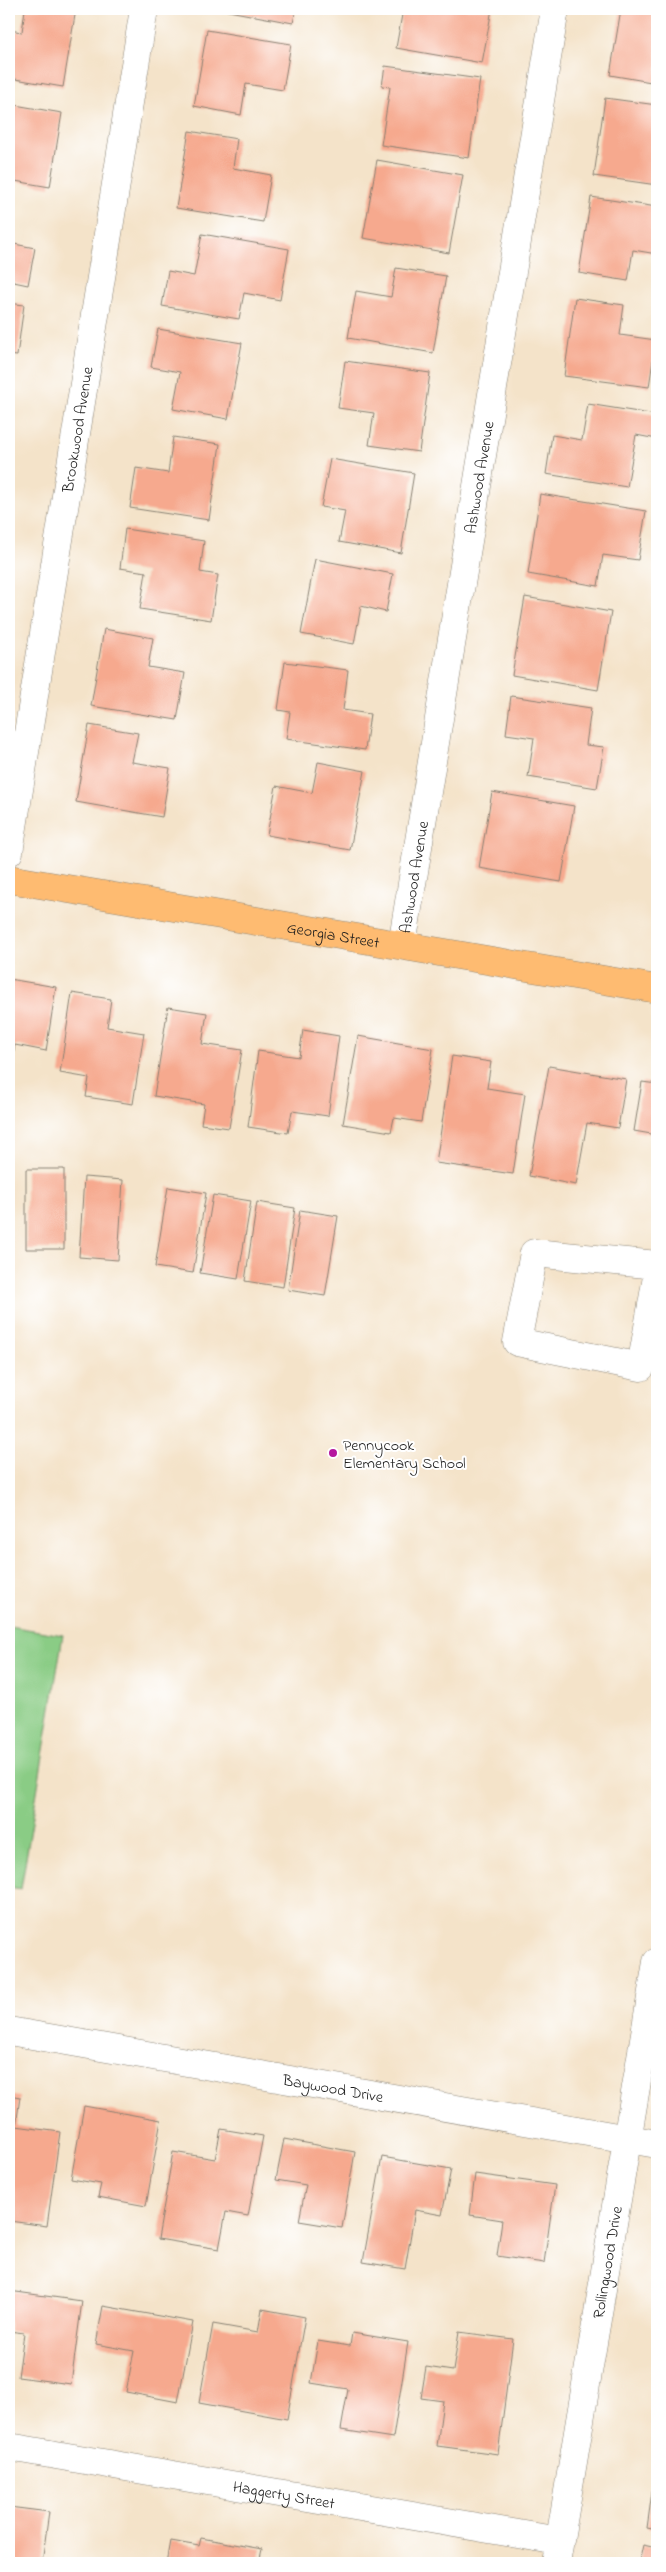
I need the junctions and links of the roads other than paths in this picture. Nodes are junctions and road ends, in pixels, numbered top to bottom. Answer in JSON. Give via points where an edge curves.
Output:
{"nodes":[{"id":1,"x":144,"y":9,"type":"edge"},
{"id":2,"x":556,"y":9,"type":"edge"},
{"id":3,"x":9,"y":852,"type":"edge"},
{"id":4,"x":9,"y":879,"type":"edge"},
{"id":5,"x":402,"y":945,"type":"junction"},
{"id":6,"x":657,"y":989,"type":"edge"},
{"id":7,"x":657,"y":1265,"type":"edge"},
{"id":8,"x":657,"y":1277,"type":"edge"},
{"id":9,"x":657,"y":1962,"type":"edge"},
{"id":10,"x":9,"y":2031,"type":"edge"},
{"id":11,"x":628,"y":2139,"type":"junction"},
{"id":12,"x":657,"y":2144,"type":"edge"},
{"id":13,"x":9,"y":2447,"type":"edge"},
{"id":14,"x":557,"y":2552,"type":"edge"}],
"edges":[{"from":1,"to":3,"type":"street","name":"Brookwood Avenue"},
{"from":2,"to":5,"type":"street","name":"Ashwood Avenue"},
{"from":4,"to":5,"type":"main road","name":"Georgia Street"},
{"from":5,"to":6,"type":"main road","name":"Georgia Street"},
{"from":7,"to":8,"type":"street","via":[[534,1253],[517,1342],[641,1367]]},
{"from":9,"to":11,"type":"street","name":"Rollingwood Drive"},
{"from":10,"to":11,"type":"street","name":"Baywood Drive"},
{"from":11,"to":12,"type":"street","name":"Baywood Drive"},
{"from":11,"to":14,"type":"street","name":"Rollingwood Drive"},
{"from":13,"to":14,"type":"street","name":"Haggerty Street"}]}
